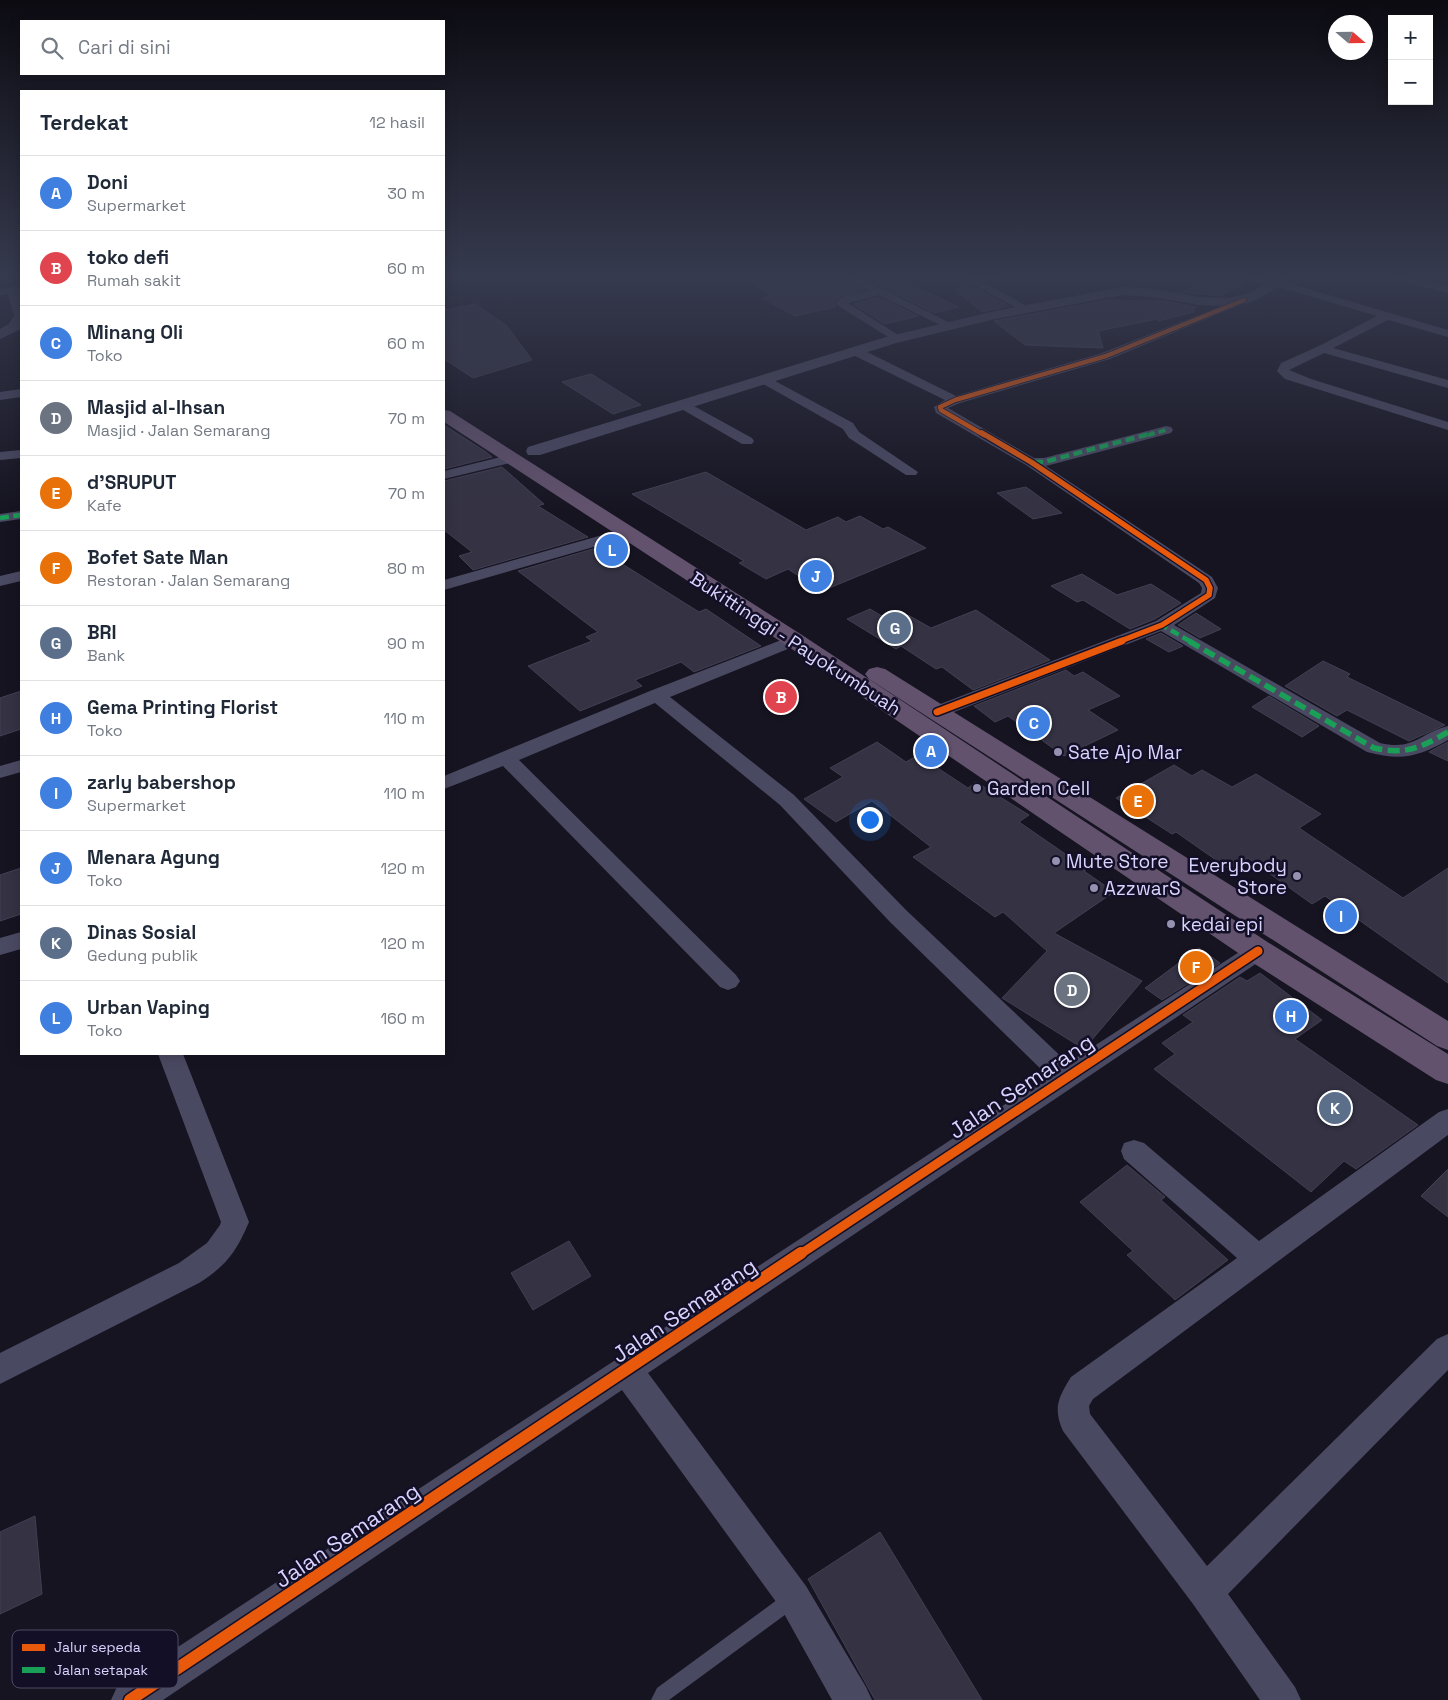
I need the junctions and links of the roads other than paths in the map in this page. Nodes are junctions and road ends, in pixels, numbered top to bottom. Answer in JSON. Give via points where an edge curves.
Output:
{"nodes":[{"id":1,"x":847,"y":353,"type":"edge"},
{"id":2,"x":860,"y":353,"type":"edge"},
{"id":3,"x":1113,"y":353,"type":"edge"},
{"id":4,"x":1312,"y":353,"type":"edge"},
{"id":5,"x":1338,"y":353,"type":"edge"},
{"id":6,"x":764,"y":379,"type":"junction"},
{"id":7,"x":1448,"y":384,"type":"edge"},
{"id":8,"x":20,"y":393,"type":"edge"},
{"id":9,"x":445,"y":395,"type":"edge"},
{"id":10,"x":0,"y":396,"type":"edge"},
{"id":11,"x":955,"y":400,"type":"junction"},
{"id":12,"x":683,"y":404,"type":"junction"},
{"id":13,"x":445,"y":416,"type":"edge"},
{"id":14,"x":1448,"y":426,"type":"edge"},
{"id":15,"x":1166,"y":430,"type":"dead end"},
{"id":16,"x":747,"y":441,"type":"dead end"},
{"id":17,"x":20,"y":454,"type":"edge"},
{"id":18,"x":524,"y":455,"type":"junction"},
{"id":19,"x":0,"y":456,"type":"edge"},
{"id":20,"x":1031,"y":462,"type":"junction"},
{"id":21,"x":911,"y":472,"type":"dead end"},
{"id":22,"x":445,"y":475,"type":"edge"},
{"id":23,"x":20,"y":515,"type":"edge"},
{"id":24,"x":0,"y":518,"type":"edge"},
{"id":25,"x":627,"y":533,"type":"junction"},
{"id":26,"x":20,"y":576,"type":"edge"},
{"id":27,"x":0,"y":581,"type":"edge"},
{"id":28,"x":445,"y":586,"type":"edge"},
{"id":29,"x":1162,"y":625,"type":"junction"},
{"id":30,"x":794,"y":640,"type":"junction"},
{"id":31,"x":656,"y":696,"type":"junction"},
{"id":32,"x":937,"y":712,"type":"junction"},
{"id":33,"x":1448,"y":732,"type":"edge"},
{"id":34,"x":506,"y":758,"type":"junction"},
{"id":35,"x":20,"y":766,"type":"edge"},
{"id":36,"x":0,"y":772,"type":"edge"},
{"id":37,"x":445,"y":783,"type":"edge"},
{"id":38,"x":20,"y":940,"type":"edge"},
{"id":39,"x":0,"y":947,"type":"edge"},
{"id":40,"x":1258,"y":951,"type":"junction"},
{"id":41,"x":728,"y":981,"type":"dead end"},
{"id":42,"x":1448,"y":1037,"type":"edge"},
{"id":43,"x":170,"y":1055,"type":"edge"},
{"id":44,"x":1448,"y":1071,"type":"edge"},
{"id":45,"x":1066,"y":1076,"type":"junction"},
{"id":46,"x":1448,"y":1120,"type":"edge"},
{"id":47,"x":1134,"y":1152,"type":"dead end"},
{"id":48,"x":1258,"y":1258,"type":"junction"},
{"id":49,"x":1448,"y":1349,"type":"edge"},
{"id":50,"x":0,"y":1369,"type":"edge"},
{"id":51,"x":627,"y":1370,"type":"junction"},
{"id":52,"x":1205,"y":1592,"type":"junction"},
{"id":53,"x":794,"y":1598,"type":"junction"},
{"id":54,"x":178,"y":1668,"type":"edge"},
{"id":55,"x":148,"y":1688,"type":"edge"},
{"id":56,"x":130,"y":1700,"type":"edge"},
{"id":57,"x":660,"y":1700,"type":"edge"},
{"id":58,"x":853,"y":1700,"type":"edge"},
{"id":59,"x":1282,"y":1700,"type":"edge"}],
"edges":[{"from":1,"to":6,"type":"street"},
{"from":2,"to":11,"type":"street"},
{"from":3,"to":11,"type":"street"},
{"from":4,"to":14,"type":"street","via":[[1285,366],[1283,371],[1289,376]]},
{"from":5,"to":7,"type":"street"},
{"from":6,"to":12,"type":"street"},
{"from":6,"to":21,"type":"street","via":[[848,426],[854,435]]},
{"from":8,"to":10,"type":"street"},
{"from":9,"to":18,"type":"highway","name":"Bukittinggi - Payokumbuah"},
{"from":11,"to":20,"type":"street","via":[[940,407],[941,410]]},
{"from":12,"to":16,"type":"street"},
{"from":12,"to":18,"type":"street"},
{"from":13,"to":18,"type":"highway","name":"Bukittinggi - Payokumbuah"},
{"from":15,"to":20,"type":"street","via":[[1044,462]]},
{"from":17,"to":19,"type":"street"},
{"from":18,"to":22,"type":"street"},
{"from":18,"to":25,"type":"highway","name":"Bukittinggi - Payokumbuah"},
{"from":18,"to":32,"type":"highway","name":"Bukittinggi - Payokumbuah","via":[[640,523]]},
{"from":20,"to":29,"type":"street","via":[[1206,580],[1209,595]]},
{"from":23,"to":24,"type":"street"},
{"from":25,"to":28,"type":"street"},
{"from":25,"to":30,"type":"highway","name":"Bukittinggi - Payokumbuah"},
{"from":26,"to":27,"type":"street"},
{"from":29,"to":32,"type":"street"},
{"from":29,"to":33,"type":"street","via":[[1374,748],[1407,752]]},
{"from":30,"to":31,"type":"street"},
{"from":30,"to":40,"type":"highway","name":"Bukittinggi - Payokumbuah"},
{"from":31,"to":34,"type":"street"},
{"from":31,"to":45,"type":"street","via":[[787,800],[898,916]]},
{"from":32,"to":42,"type":"highway","name":"Bukittinggi - Payokumbuah"},
{"from":34,"to":37,"type":"street"},
{"from":34,"to":41,"type":"street"},
{"from":35,"to":36,"type":"street"},
{"from":38,"to":39,"type":"street"},
{"from":40,"to":44,"type":"highway","name":"Bukittinggi - Payokumbuah"},
{"from":40,"to":45,"type":"street","name":"Jalan Semarang"},
{"from":43,"to":50,"type":"street","via":[[235,1222],[228,1238],[214,1258],[189,1273]]},
{"from":45,"to":51,"type":"street","name":"Jalan Semarang"},
{"from":46,"to":48,"type":"street"},
{"from":47,"to":48,"type":"street"},
{"from":48,"to":52,"type":"street","via":[[1082,1388],[1072,1403],[1074,1420]]},
{"from":49,"to":52,"type":"street"},
{"from":51,"to":53,"type":"street"},
{"from":51,"to":54,"type":"street","name":"Jalan Semarang"},
{"from":52,"to":59,"type":"street"},
{"from":53,"to":57,"type":"lane","via":[[663,1694]]},
{"from":53,"to":58,"type":"street"},
{"from":55,"to":56,"type":"street","name":"Jalan Semarang"}]}
